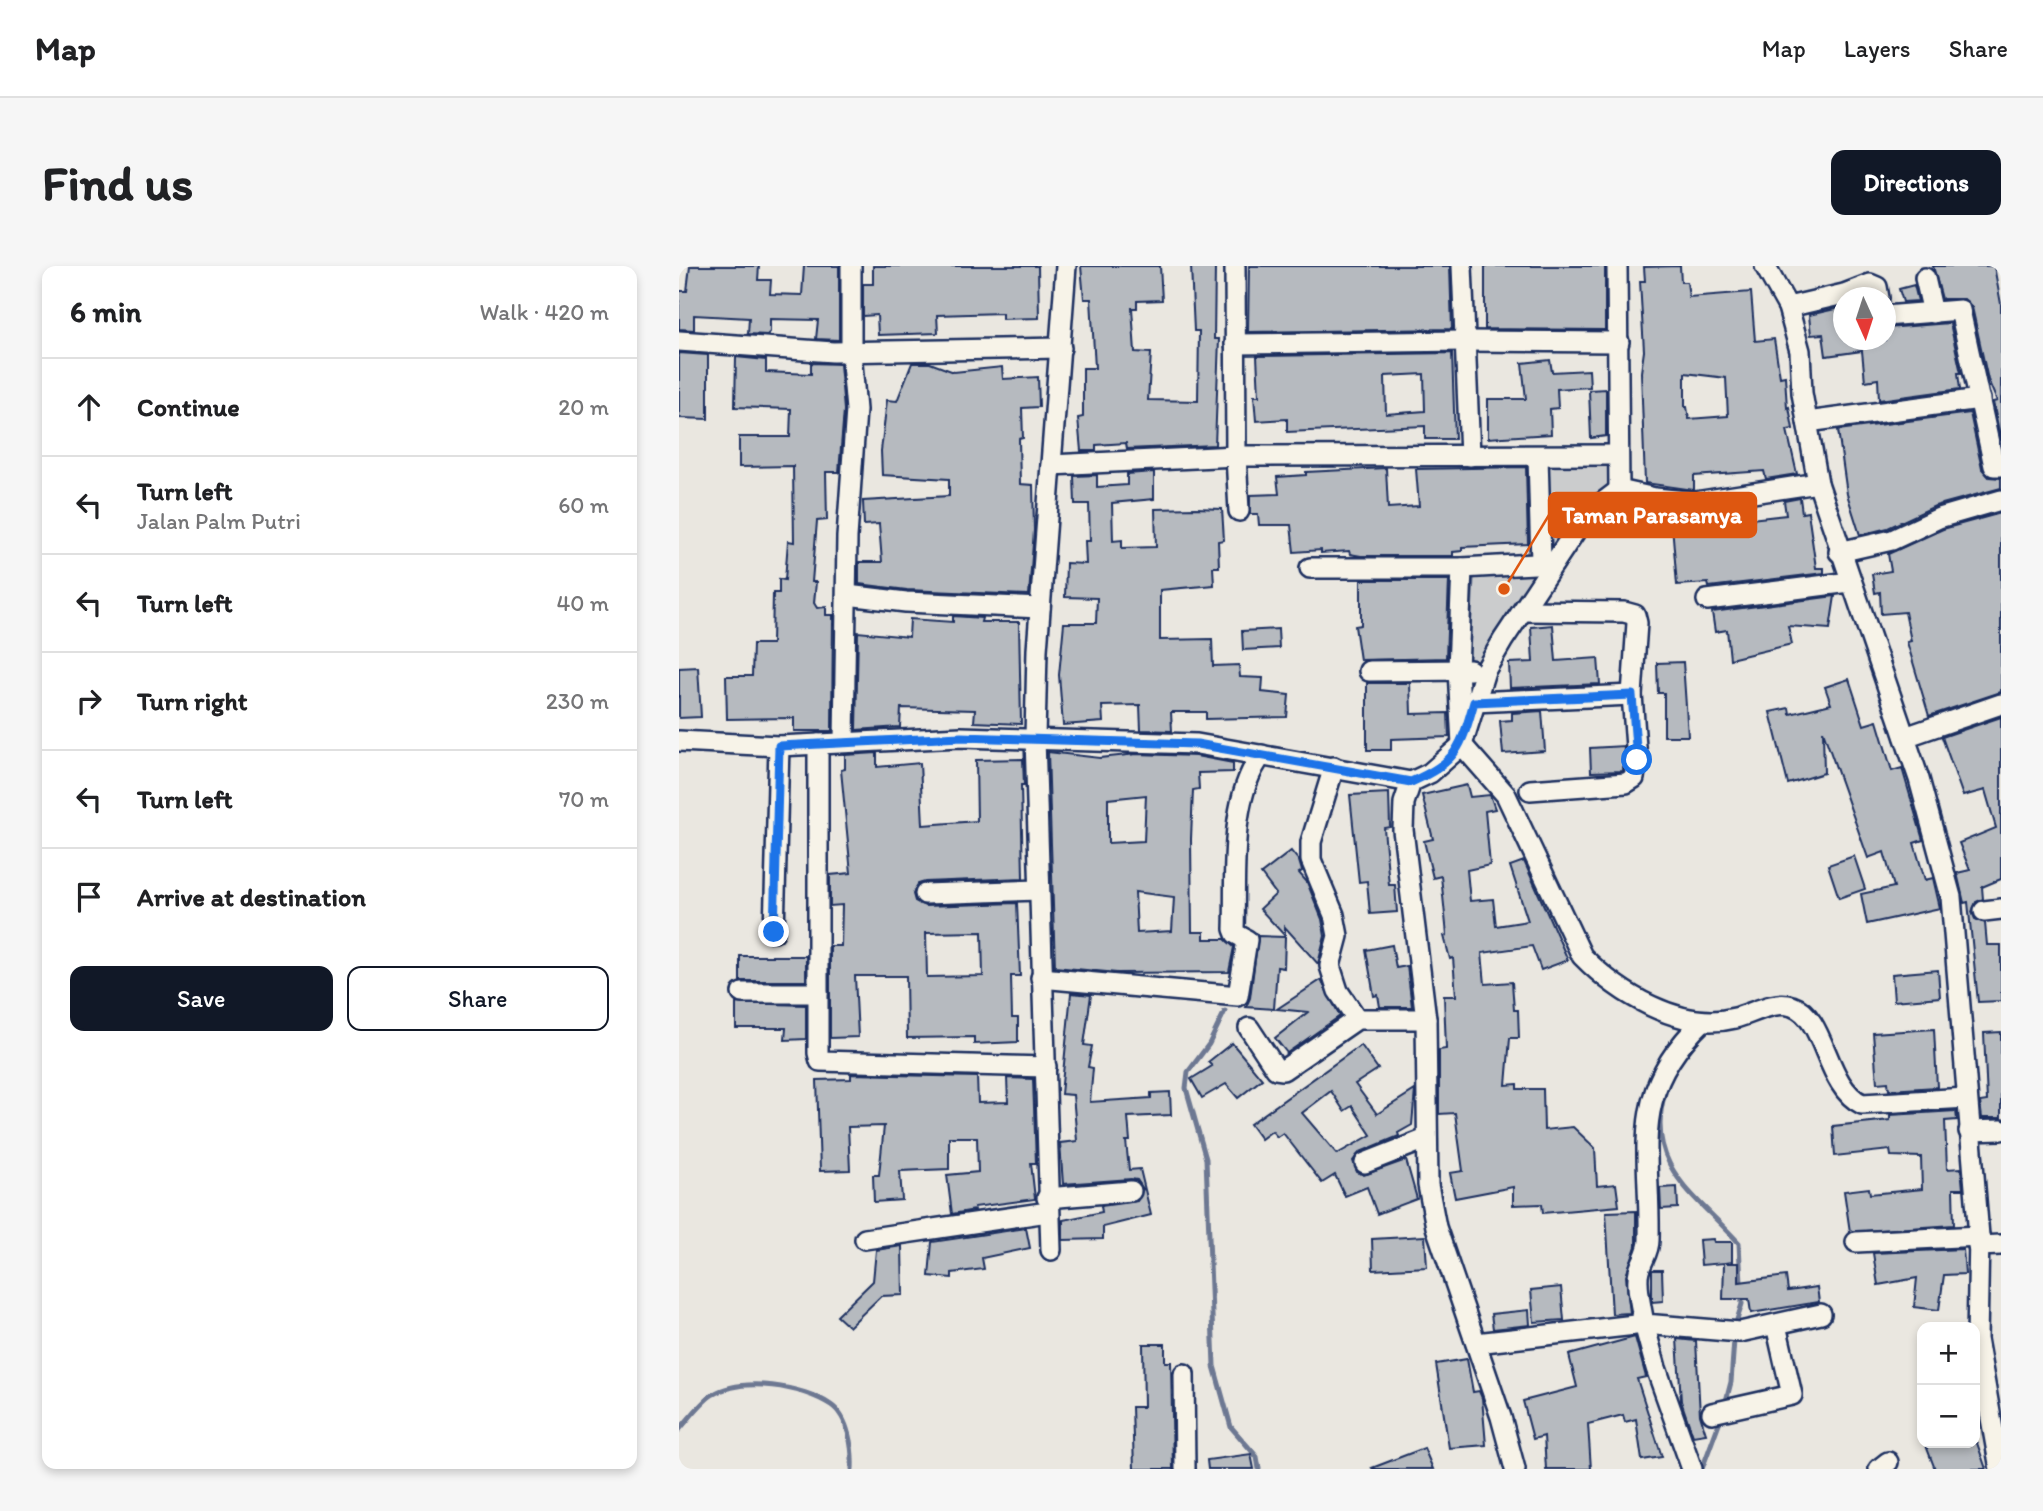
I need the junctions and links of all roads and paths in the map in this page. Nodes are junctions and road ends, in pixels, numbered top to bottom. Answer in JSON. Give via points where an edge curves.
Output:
{"nodes":[{"id":1,"x":851,"y":266,"type":"edge"},
{"id":2,"x":1066,"y":266,"type":"edge"},
{"id":3,"x":1235,"y":266,"type":"edge"},
{"id":4,"x":1462,"y":266,"type":"edge"},
{"id":5,"x":1617,"y":266,"type":"edge"},
{"id":6,"x":1765,"y":266,"type":"edge"},
{"id":7,"x":1926,"y":278,"type":"dead end"},
{"id":8,"x":1833,"y":297,"type":"edge"},
{"id":9,"x":1788,"y":307,"type":"junction"},
{"id":10,"x":1933,"y":313,"type":"junction"},
{"id":11,"x":1896,"y":315,"type":"edge"},
{"id":12,"x":679,"y":341,"type":"edge"},
{"id":13,"x":1464,"y":341,"type":"junction"},
{"id":14,"x":1619,"y":342,"type":"junction"},
{"id":15,"x":1235,"y":344,"type":"junction"},
{"id":16,"x":1061,"y":348,"type":"junction"},
{"id":17,"x":851,"y":352,"type":"junction"},
{"id":18,"x":1980,"y":399,"type":"junction"},
{"id":19,"x":1807,"y":422,"type":"junction"},
{"id":20,"x":1618,"y":455,"type":"junction"},
{"id":21,"x":1236,"y":456,"type":"junction"},
{"id":22,"x":1469,"y":456,"type":"junction"},
{"id":23,"x":1538,"y":456,"type":"junction"},
{"id":24,"x":1051,"y":465,"type":"junction"},
{"id":25,"x":2001,"y":466,"type":"edge"},
{"id":26,"x":1818,"y":483,"type":"junction"},
{"id":27,"x":1619,"y":489,"type":"junction"},
{"id":28,"x":2001,"y":500,"type":"edge"},
{"id":29,"x":1239,"y":511,"type":"dead end"},
{"id":30,"x":1839,"y":552,"type":"junction"},
{"id":31,"x":1547,"y":563,"type":"junction"},
{"id":32,"x":1310,"y":568,"type":"dead end"},
{"id":33,"x":1462,"y":568,"type":"junction"},
{"id":34,"x":1850,"y":582,"type":"junction"},
{"id":35,"x":847,"y":595,"type":"junction"},
{"id":36,"x":1707,"y":600,"type":"dead end"},
{"id":37,"x":1040,"y":608,"type":"junction"},
{"id":38,"x":1524,"y":611,"type":"junction"},
{"id":39,"x":1458,"y":669,"type":"junction"},
{"id":40,"x":1369,"y":671,"type":"dead end"},
{"id":41,"x":1485,"y":671,"type":"junction"},
{"id":42,"x":1632,"y":695,"type":"junction"},
{"id":43,"x":1474,"y":702,"type":"junction"},
{"id":44,"x":2001,"y":704,"type":"edge"},
{"id":45,"x":1905,"y":737,"type":"junction"},
{"id":46,"x":1035,"y":738,"type":"junction"},
{"id":47,"x":679,"y":741,"type":"edge"},
{"id":48,"x":844,"y":741,"type":"junction"},
{"id":49,"x":818,"y":744,"type":"junction"},
{"id":50,"x":1462,"y":745,"type":"junction"},
{"id":51,"x":779,"y":746,"type":"junction"},
{"id":52,"x":1262,"y":755,"type":"junction"},
{"id":53,"x":1334,"y":767,"type":"junction"},
{"id":54,"x":1411,"y":782,"type":"junction"},
{"id":55,"x":1530,"y":790,"type":"dead end"},
{"id":56,"x":1039,"y":890,"type":"junction"},
{"id":57,"x":925,"y":894,"type":"dead end"},
{"id":58,"x":1977,"y":912,"type":"edge"},
{"id":59,"x":774,"y":932,"type":"dead end"},
{"id":60,"x":1041,"y":978,"type":"junction"},
{"id":61,"x":741,"y":993,"type":"dead end"},
{"id":62,"x":818,"y":993,"type":"junction"},
{"id":63,"x":1357,"y":1019,"type":"junction"},
{"id":64,"x":1426,"y":1019,"type":"junction"},
{"id":65,"x":1703,"y":1021,"type":"junction"},
{"id":66,"x":1249,"y":1028,"type":"dead end"},
{"id":67,"x":1046,"y":1067,"type":"junction"},
{"id":68,"x":1967,"y":1098,"type":"junction"},
{"id":69,"x":2001,"y":1130,"type":"edge"},
{"id":70,"x":1969,"y":1131,"type":"junction"},
{"id":71,"x":1426,"y":1139,"type":"junction"},
{"id":72,"x":1365,"y":1163,"type":"dead end"},
{"id":73,"x":1131,"y":1191,"type":"dead end"},
{"id":74,"x":1048,"y":1205,"type":"junction"},
{"id":75,"x":865,"y":1238,"type":"dead end"},
{"id":76,"x":1979,"y":1241,"type":"junction"},
{"id":77,"x":1856,"y":1242,"type":"dead end"},
{"id":78,"x":2001,"y":1245,"type":"edge"},
{"id":79,"x":1051,"y":1250,"type":"dead end"},
{"id":80,"x":1821,"y":1314,"type":"dead end"},
{"id":81,"x":1644,"y":1324,"type":"junction"},
{"id":82,"x":1776,"y":1325,"type":"junction"},
{"id":83,"x":1476,"y":1343,"type":"junction"},
{"id":84,"x":1184,"y":1374,"type":"dead end"},
{"id":85,"x":1719,"y":1412,"type":"dead end"},
{"id":86,"x":1185,"y":1469,"type":"edge"},
{"id":87,"x":1515,"y":1469,"type":"edge"},
{"id":88,"x":1692,"y":1469,"type":"edge"},
{"id":89,"x":2000,"y":1469,"type":"edge"}],
"edges":[{"from":1,"to":17,"type":"street"},
{"from":2,"to":16,"type":"street"},
{"from":3,"to":15,"type":"street"},
{"from":4,"to":13,"type":"street"},
{"from":5,"to":14,"type":"street"},
{"from":6,"to":9,"type":"street"},
{"from":7,"to":10,"type":"street"},
{"from":8,"to":9,"type":"street"},
{"from":9,"to":19,"type":"street","via":[[1800,351]]},
{"from":10,"to":11,"type":"street"},
{"from":10,"to":18,"type":"street","via":[[1961,312]]},
{"from":12,"to":17,"type":"street"},
{"from":13,"to":14,"type":"street"},
{"from":13,"to":15,"type":"street"},
{"from":13,"to":22,"type":"street"},
{"from":14,"to":20,"type":"street"},
{"from":15,"to":21,"type":"street"},
{"from":16,"to":17,"type":"street"},
{"from":16,"to":24,"type":"street"},
{"from":17,"to":35,"type":"street","via":[[856,410]]},
{"from":18,"to":19,"type":"street"},
{"from":18,"to":25,"type":"street","via":[[1994,466]]},
{"from":19,"to":26,"type":"street"},
{"from":20,"to":23,"type":"street"},
{"from":20,"to":27,"type":"street"},
{"from":21,"to":22,"type":"street"},
{"from":21,"to":24,"type":"street"},
{"from":21,"to":29,"type":"street"},
{"from":22,"to":23,"type":"street"},
{"from":23,"to":31,"type":"street"},
{"from":24,"to":37,"type":"street"},
{"from":26,"to":27,"type":"street","via":[[1695,502]]},
{"from":26,"to":30,"type":"street"},
{"from":27,"to":31,"type":"street","via":[[1586,515]]},
{"from":28,"to":30,"type":"street","via":[[1939,518],[1892,540]]},
{"from":30,"to":34,"type":"street"},
{"from":31,"to":33,"type":"street"},
{"from":31,"to":38,"type":"street"},
{"from":32,"to":33,"type":"street"},
{"from":33,"to":39,"type":"street"},
{"from":34,"to":36,"type":"street"},
{"from":34,"to":45,"type":"street"},
{"from":35,"to":37,"type":"street"},
{"from":35,"to":48,"type":"street"},
{"from":37,"to":46,"type":"street"},
{"from":38,"to":41,"type":"street"},
{"from":38,"to":42,"type":"street","via":[[1635,615]]},
{"from":39,"to":40,"type":"street"},
{"from":39,"to":41,"type":"street"},
{"from":39,"to":50,"type":"street"},
{"from":41,"to":43,"type":"street"},
{"from":42,"to":43,"type":"street"},
{"from":42,"to":55,"type":"street","via":[[1634,778],[1626,783]]},
{"from":43,"to":50,"type":"street"},
{"from":44,"to":45,"type":"street"},
{"from":45,"to":58,"type":"street","via":[[1942,857]]},
{"from":46,"to":48,"type":"street"},
{"from":46,"to":52,"type":"street","via":[[1197,744]]},
{"from":46,"to":56,"type":"street"},
{"from":47,"to":51,"type":"street"},
{"from":48,"to":49,"type":"street"},
{"from":49,"to":51,"type":"street"},
{"from":49,"to":62,"type":"street"},
{"from":50,"to":54,"type":"street","via":[[1430,774]]},
{"from":50,"to":65,"type":"street","via":[[1506,794],[1582,956],[1597,972],[1640,999]]},
{"from":51,"to":59,"type":"street"},
{"from":52,"to":53,"type":"street"},
{"from":52,"to":60,"type":"street","via":[[1248,775],[1237,832],[1234,929],[1247,940],[1238,996]]},
{"from":53,"to":54,"type":"street"},
{"from":53,"to":63,"type":"street","via":[[1311,842],[1311,860],[1338,936],[1330,966],[1338,990]]},
{"from":54,"to":64,"type":"street","via":[[1403,830]]},
{"from":56,"to":57,"type":"street"},
{"from":56,"to":60,"type":"street"},
{"from":58,"to":68,"type":"street"},
{"from":60,"to":67,"type":"street"},
{"from":61,"to":62,"type":"street"},
{"from":62,"to":67,"type":"street","via":[[818,1053],[822,1061]]},
{"from":63,"to":64,"type":"street"},
{"from":63,"to":66,"type":"street","via":[[1283,1070],[1276,1069]]},
{"from":64,"to":71,"type":"street"},
{"from":65,"to":68,"type":"street","via":[[1789,1005],[1807,1017],[1832,1069],[1854,1100],[1874,1104]]},
{"from":65,"to":81,"type":"street","via":[[1665,1064],[1651,1101],[1645,1142],[1649,1243],[1638,1274]]},
{"from":67,"to":74,"type":"street"},
{"from":68,"to":70,"type":"street"},
{"from":69,"to":70,"type":"street"},
{"from":70,"to":76,"type":"street"},
{"from":71,"to":72,"type":"street"},
{"from":71,"to":83,"type":"street","via":[[1436,1227]]},
{"from":73,"to":74,"type":"street"},
{"from":74,"to":75,"type":"street"},
{"from":74,"to":79,"type":"street"},
{"from":76,"to":77,"type":"street"},
{"from":76,"to":78,"type":"street"},
{"from":76,"to":89,"type":"street","via":[[1977,1339]]},
{"from":80,"to":82,"type":"street"},
{"from":81,"to":82,"type":"street","via":[[1736,1332]]},
{"from":81,"to":83,"type":"street"},
{"from":81,"to":88,"type":"street"},
{"from":82,"to":85,"type":"street","via":[[1791,1395]]},
{"from":83,"to":87,"type":"street"},
{"from":84,"to":86,"type":"street"}]}
